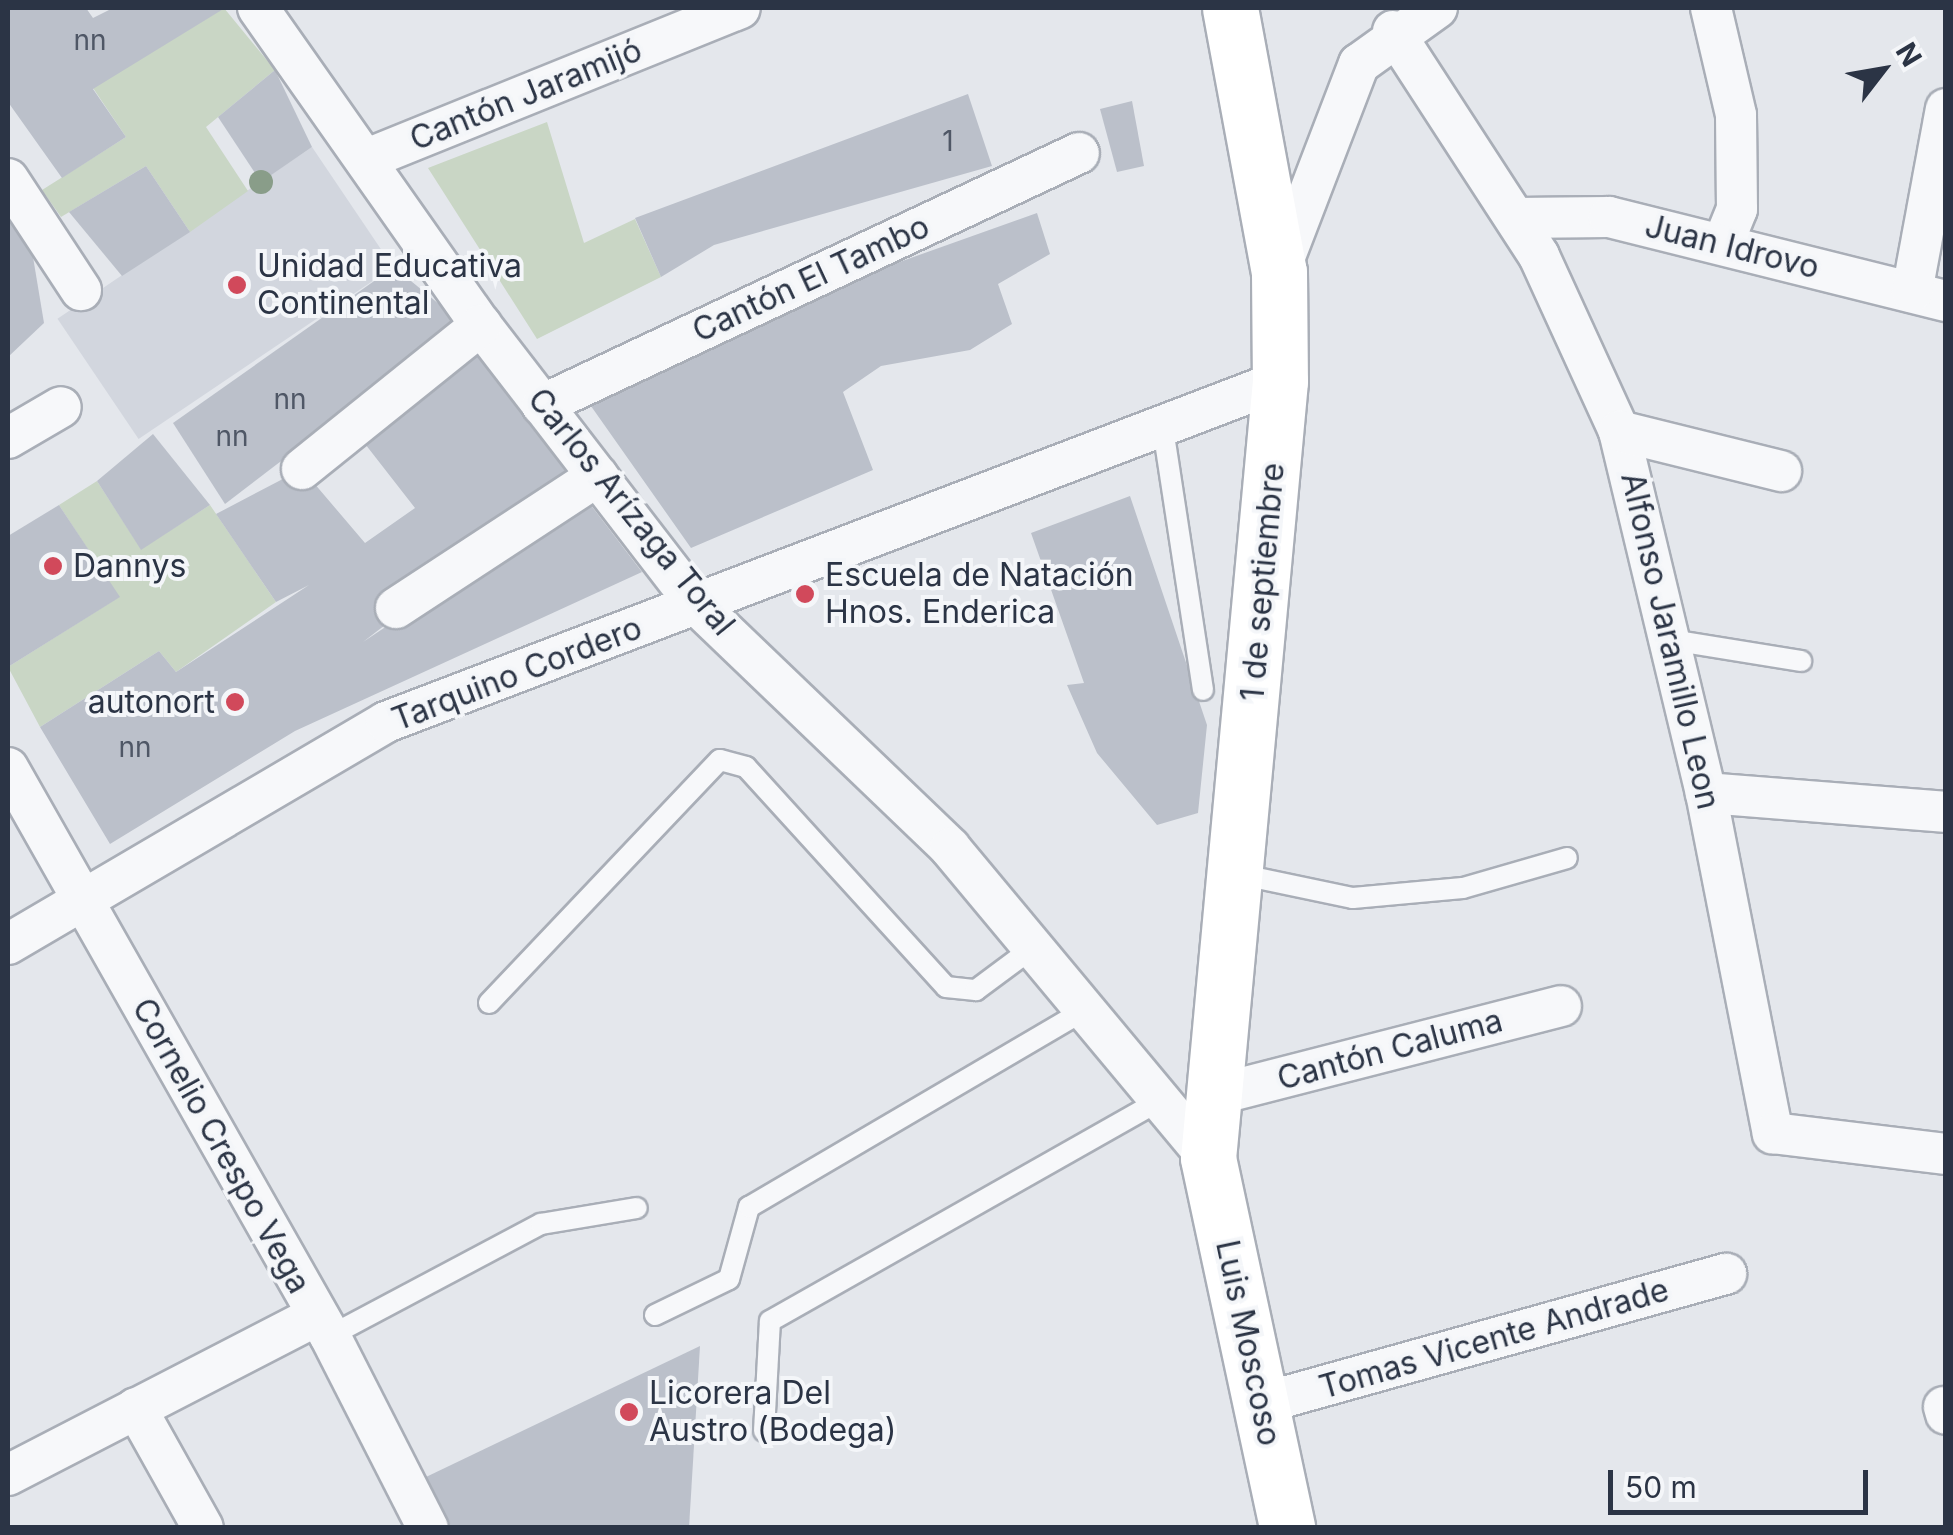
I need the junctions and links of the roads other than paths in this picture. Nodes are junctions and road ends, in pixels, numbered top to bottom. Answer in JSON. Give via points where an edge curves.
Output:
{"nodes":[{"id":1,"x":258,"y":8,"type":"edge"},
{"id":2,"x":740,"y":8,"type":"edge"},
{"id":3,"x":1230,"y":8,"type":"edge"},
{"id":4,"x":1437,"y":8,"type":"edge"},
{"id":5,"x":1710,"y":8,"type":"edge"},
{"id":6,"x":1393,"y":32,"type":"junction"},
{"id":7,"x":1946,"y":109,"type":"edge"},
{"id":8,"x":1080,"y":153,"type":"dead end"},
{"id":9,"x":368,"y":159,"type":"junction"},
{"id":10,"x":8,"y":179,"type":"edge"},
{"id":11,"x":1516,"y":218,"type":"junction"},
{"id":12,"x":1723,"y":243,"type":"junction"},
{"id":13,"x":1280,"y":272,"type":"junction"},
{"id":14,"x":80,"y":290,"type":"dead end"},
{"id":15,"x":1929,"y":297,"type":"edge"},
{"id":16,"x":482,"y":325,"type":"junction"},
{"id":17,"x":1280,"y":381,"type":"junction"},
{"id":18,"x":542,"y":405,"type":"junction"},
{"id":19,"x":61,"y":408,"type":"dead end"},
{"id":20,"x":1162,"y":420,"type":"junction"},
{"id":21,"x":1620,"y":432,"type":"junction"},
{"id":22,"x":8,"y":438,"type":"edge"},
{"id":23,"x":302,"y":468,"type":"dead end"},
{"id":24,"x":1781,"y":471,"type":"dead end"},
{"id":25,"x":598,"y":476,"type":"junction"},
{"id":26,"x":697,"y":605,"type":"junction"},
{"id":27,"x":396,"y":608,"type":"dead end"},
{"id":28,"x":1671,"y":640,"type":"junction"},
{"id":29,"x":1801,"y":660,"type":"dead end"},
{"id":30,"x":1203,"y":690,"type":"dead end"},
{"id":31,"x":8,"y":768,"type":"edge"},
{"id":32,"x":1706,"y":794,"type":"junction"},
{"id":33,"x":1946,"y":812,"type":"edge"},
{"id":34,"x":1567,"y":858,"type":"dead end"},
{"id":35,"x":1238,"y":874,"type":"junction"},
{"id":36,"x":81,"y":897,"type":"junction"},
{"id":37,"x":8,"y":944,"type":"edge"},
{"id":38,"x":1034,"y":947,"type":"junction"},
{"id":39,"x":489,"y":1003,"type":"dead end"},
{"id":40,"x":1561,"y":1006,"type":"dead end"},
{"id":41,"x":1086,"y":1009,"type":"junction"},
{"id":42,"x":1219,"y":1094,"type":"junction"},
{"id":43,"x":1162,"y":1099,"type":"junction"},
{"id":44,"x":1946,"y":1154,"type":"edge"},
{"id":45,"x":1208,"y":1158,"type":"junction"},
{"id":46,"x":637,"y":1208,"type":"dead end"},
{"id":47,"x":1726,"y":1274,"type":"dead end"},
{"id":48,"x":655,"y":1315,"type":"dead end"},
{"id":49,"x":323,"y":1326,"type":"junction"},
{"id":50,"x":1263,"y":1403,"type":"junction"},
{"id":51,"x":136,"y":1408,"type":"junction"},
{"id":52,"x":764,"y":1431,"type":"dead end"},
{"id":53,"x":8,"y":1476,"type":"edge"},
{"id":54,"x":203,"y":1528,"type":"edge"},
{"id":55,"x":428,"y":1528,"type":"edge"},
{"id":56,"x":1286,"y":1528,"type":"edge"}],
"edges":[{"from":1,"to":9,"type":"street","name":"Carlos Arízaga Toral"},
{"from":2,"to":9,"type":"street","name":"Cantón Jaramijó"},
{"from":3,"to":13,"type":"street","name":"1 de septiembre"},
{"from":4,"to":6,"type":"street"},
{"from":5,"to":12,"type":"street","via":[[1736,114],[1736,209]]},
{"from":6,"to":11,"type":"street","name":"Alfonso Jaramillo Leon"},
{"from":6,"to":13,"type":"street","via":[[1359,64]]},
{"from":7,"to":15,"type":"street"},
{"from":8,"to":18,"type":"street","name":"Cantón El Tambo"},
{"from":9,"to":16,"type":"street","name":"Carlos Arízaga Toral"},
{"from":10,"to":14,"type":"street"},
{"from":11,"to":12,"type":"street","name":"Juan Idrovo","via":[[1608,218]]},
{"from":11,"to":21,"type":"street","name":"Alfonso Jaramillo Leon","via":[[1584,341]]},
{"from":12,"to":15,"type":"street","name":"Juan Idrovo"},
{"from":13,"to":17,"type":"street","name":"1 de septiembre"},
{"from":16,"to":18,"type":"street","name":"Carlos Arízaga Toral"},
{"from":16,"to":23,"type":"street"},
{"from":17,"to":20,"type":"street","name":"Tarquino Cordero"},
{"from":17,"to":35,"type":"street","name":"1 de septiembre"},
{"from":18,"to":25,"type":"street","name":"Carlos Arízaga Toral"},
{"from":19,"to":22,"type":"street"},
{"from":20,"to":26,"type":"street","name":"Tarquino Cordero"},
{"from":20,"to":30,"type":"lane"},
{"from":21,"to":24,"type":"street"},
{"from":21,"to":28,"type":"street","name":"Alfonso Jaramillo Leon"},
{"from":25,"to":26,"type":"street","name":"Carlos Arízaga Toral"},
{"from":25,"to":27,"type":"street"},
{"from":26,"to":36,"type":"street","name":"Tarquino Cordero","via":[[386,722]]},
{"from":26,"to":38,"type":"street","name":"Carlos Arízaga Toral","via":[[950,848]]},
{"from":28,"to":29,"type":"lane"},
{"from":28,"to":32,"type":"street","name":"Alfonso Jaramillo Leon"},
{"from":31,"to":36,"type":"street","name":"Cornelio Crespo Vega"},
{"from":32,"to":33,"type":"street"},
{"from":32,"to":44,"type":"street","name":"Alfonso Jaramillo Leon","via":[[1774,1133]]},
{"from":34,"to":35,"type":"lane","via":[[1463,888],[1353,898]]},
{"from":35,"to":42,"type":"street","name":"1 de septiembre"},
{"from":36,"to":37,"type":"street","name":"Tarquino Cordero"},
{"from":36,"to":49,"type":"street","name":"Cornelio Crespo Vega"},
{"from":38,"to":39,"type":"lane","via":[[976,990],[946,987],[746,768],[720,760]]},
{"from":38,"to":41,"type":"street","name":"Carlos Arízaga Toral"},
{"from":40,"to":42,"type":"street","name":"Cantón Caluma"},
{"from":41,"to":43,"type":"street","name":"Carlos Arízaga Toral"},
{"from":41,"to":48,"type":"lane","via":[[749,1207],[730,1279]]},
{"from":42,"to":45,"type":"street","name":"1 de septiembre"},
{"from":43,"to":45,"type":"street","name":"Carlos Arízaga Toral"},
{"from":43,"to":52,"type":"lane","via":[[770,1321]]},
{"from":45,"to":50,"type":"street","name":"Luis Moscoso"},
{"from":46,"to":49,"type":"lane","via":[[542,1224]]},
{"from":47,"to":50,"type":"street","name":"Tomas Vicente Andrade"},
{"from":49,"to":51,"type":"street"},
{"from":49,"to":55,"type":"street","name":"Cornelio Crespo Vega"},
{"from":50,"to":56,"type":"street","name":"Luis Moscoso"},
{"from":51,"to":53,"type":"street"},
{"from":51,"to":54,"type":"street"}]}
